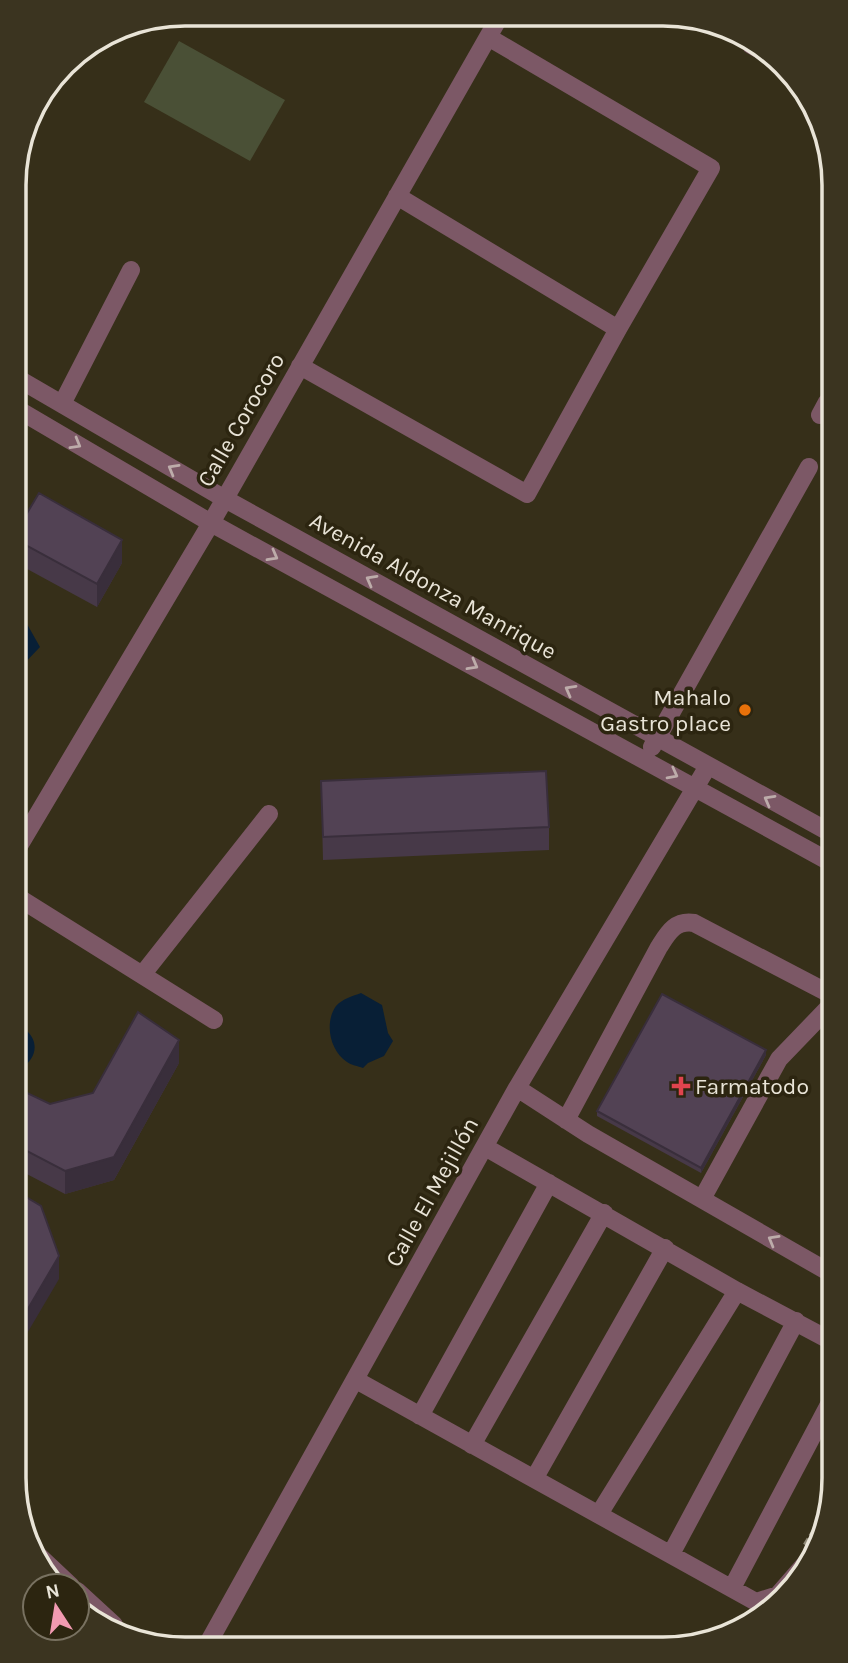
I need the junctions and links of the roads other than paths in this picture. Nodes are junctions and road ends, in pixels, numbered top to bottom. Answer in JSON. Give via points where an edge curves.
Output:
{"nodes":[{"id":1,"x":494,"y":26,"type":"edge"},
{"id":2,"x":488,"y":37,"type":"junction"},
{"id":3,"x":397,"y":196,"type":"junction"},
{"id":4,"x":131,"y":270,"type":"dead end"},
{"id":5,"x":618,"y":329,"type":"junction"},
{"id":6,"x":300,"y":366,"type":"junction"},
{"id":7,"x":26,"y":383,"type":"edge"},
{"id":8,"x":62,"y":404,"type":"junction"},
{"id":9,"x":26,"y":414,"type":"edge"},
{"id":10,"x":809,"y":467,"type":"dead end"},
{"id":11,"x":225,"y":499,"type":"junction"},
{"id":12,"x":211,"y":523,"type":"junction"},
{"id":13,"x":657,"y":738,"type":"junction"},
{"id":14,"x":645,"y":759,"type":"junction"},
{"id":15,"x":708,"y":766,"type":"junction"},
{"id":16,"x":697,"y":787,"type":"junction"},
{"id":17,"x":269,"y":814,"type":"dead end"},
{"id":18,"x":822,"y":827,"type":"edge"},
{"id":19,"x":26,"y":834,"type":"edge"},
{"id":20,"x":821,"y":857,"type":"edge"},
{"id":21,"x":26,"y":902,"type":"edge"},
{"id":22,"x":142,"y":975,"type":"junction"},
{"id":23,"x":821,"y":989,"type":"edge"},
{"id":24,"x":821,"y":1015,"type":"edge"},
{"id":25,"x":214,"y":1020,"type":"dead end"},
{"id":26,"x":517,"y":1088,"type":"junction"},
{"id":27,"x":566,"y":1120,"type":"junction"},
{"id":28,"x":485,"y":1147,"type":"junction"},
{"id":29,"x":549,"y":1183,"type":"junction"},
{"id":30,"x":702,"y":1199,"type":"junction"},
{"id":31,"x":604,"y":1213,"type":"junction"},
{"id":32,"x":665,"y":1248,"type":"junction"},
{"id":33,"x":821,"y":1268,"type":"edge"},
{"id":34,"x":737,"y":1291,"type":"junction"},
{"id":35,"x":796,"y":1321,"type":"junction"},
{"id":36,"x":821,"y":1335,"type":"edge"},
{"id":37,"x":356,"y":1380,"type":"junction"},
{"id":38,"x":420,"y":1416,"type":"junction"},
{"id":39,"x":821,"y":1420,"type":"edge"},
{"id":40,"x":472,"y":1445,"type":"junction"},
{"id":41,"x":534,"y":1479,"type":"junction"},
{"id":42,"x":600,"y":1514,"type":"junction"},
{"id":43,"x":671,"y":1553,"type":"junction"},
{"id":44,"x":732,"y":1588,"type":"junction"},
{"id":45,"x":765,"y":1599,"type":"edge"},
{"id":46,"x":212,"y":1637,"type":"edge"}],
"edges":[{"from":1,"to":2,"type":"street","name":"Calle Corocoro"},
{"from":2,"to":3,"type":"street","name":"Calle Corocoro"},
{"from":2,"to":5,"type":"street","via":[[711,168]]},
{"from":3,"to":5,"type":"street"},
{"from":3,"to":6,"type":"street","name":"Calle Corocoro"},
{"from":4,"to":8,"type":"street"},
{"from":5,"to":6,"type":"street","via":[[527,494]]},
{"from":6,"to":11,"type":"street","name":"Calle Corocoro"},
{"from":7,"to":8,"type":"street","name":"Avenida Aldonza Manrique"},
{"from":11,"to":8,"type":"street","name":"Avenida Aldonza Manrique","one_way":true},
{"from":9,"to":12,"type":"street","one_way":true},
{"from":10,"to":13,"type":"street"},
{"from":11,"to":12,"type":"street","name":"Calle Corocoro"},
{"from":13,"to":11,"type":"street","name":"Avenida Aldonza Manrique","one_way":true},
{"from":12,"to":14,"type":"street","one_way":true},
{"from":12,"to":19,"type":"street","name":"Calle Corocoro"},
{"from":13,"to":14,"type":"street"},
{"from":13,"to":15,"type":"street","name":"Avenida Aldonza Manrique"},
{"from":14,"to":16,"type":"street","one_way":true},
{"from":15,"to":16,"type":"street","name":"Calle El Mejillón"},
{"from":18,"to":15,"type":"street","name":"Avenida Aldonza Manrique","one_way":true},
{"from":16,"to":20,"type":"street"},
{"from":16,"to":26,"type":"street","name":"Calle El Mejillón"},
{"from":17,"to":22,"type":"street"},
{"from":21,"to":22,"type":"street"},
{"from":22,"to":25,"type":"street"},
{"from":23,"to":27,"type":"street","via":[[694,923],[672,927]]},
{"from":24,"to":30,"type":"street","via":[[779,1059]]},
{"from":26,"to":27,"type":"street"},
{"from":26,"to":28,"type":"street","name":"Calle El Mejillón"},
{"from":27,"to":30,"type":"street"},
{"from":28,"to":29,"type":"street"},
{"from":28,"to":37,"type":"street","name":"Calle El Mejillón"},
{"from":29,"to":31,"type":"street"},
{"from":29,"to":38,"type":"street"},
{"from":33,"to":30,"type":"street","one_way":true},
{"from":31,"to":32,"type":"street"},
{"from":31,"to":40,"type":"street"},
{"from":32,"to":34,"type":"street"},
{"from":32,"to":41,"type":"street"},
{"from":34,"to":35,"type":"street"},
{"from":34,"to":42,"type":"street"},
{"from":35,"to":36,"type":"street"},
{"from":35,"to":43,"type":"street"},
{"from":37,"to":38,"type":"street"},
{"from":37,"to":46,"type":"street","name":"Calle El Mejillón"},
{"from":38,"to":40,"type":"street"},
{"from":39,"to":44,"type":"street"},
{"from":40,"to":41,"type":"street"},
{"from":41,"to":42,"type":"street"},
{"from":42,"to":43,"type":"street"},
{"from":43,"to":44,"type":"street"},
{"from":44,"to":45,"type":"street","via":[[756,1602]]}]}
